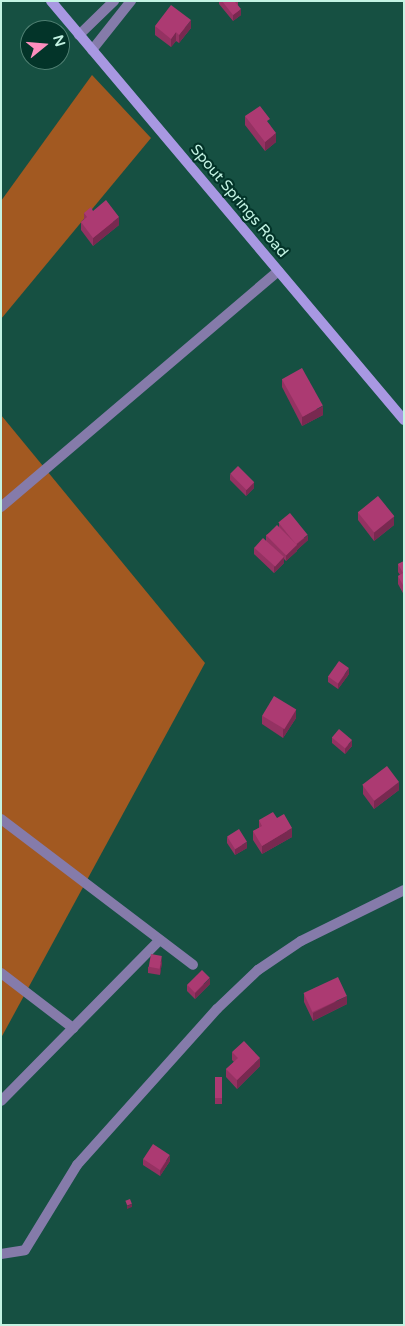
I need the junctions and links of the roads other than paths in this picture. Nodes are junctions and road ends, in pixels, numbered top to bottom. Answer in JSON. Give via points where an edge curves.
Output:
{"nodes":[{"id":1,"x":51,"y":1,"type":"edge"},
{"id":2,"x":114,"y":1,"type":"edge"},
{"id":3,"x":131,"y":1,"type":"edge"},
{"id":4,"x":79,"y":35,"type":"junction"},
{"id":5,"x":92,"y":50,"type":"junction"},
{"id":6,"x":278,"y":271,"type":"junction"},
{"id":7,"x":404,"y":420,"type":"edge"},
{"id":8,"x":1,"y":507,"type":"edge"},
{"id":9,"x":1,"y":819,"type":"edge"},
{"id":10,"x":404,"y":890,"type":"edge"},
{"id":11,"x":160,"y":940,"type":"junction"},
{"id":12,"x":194,"y":965,"type":"dead end"},
{"id":13,"x":1,"y":973,"type":"edge"},
{"id":14,"x":73,"y":1028,"type":"junction"},
{"id":15,"x":1,"y":1101,"type":"edge"},
{"id":16,"x":1,"y":1254,"type":"edge"}],
"edges":[{"from":1,"to":4,"type":"street","name":"Spout Springs Road"},
{"from":2,"to":4,"type":"street"},
{"from":3,"to":5,"type":"street"},
{"from":4,"to":5,"type":"street","name":"Spout Springs Road"},
{"from":5,"to":6,"type":"street","name":"Spout Springs Road"},
{"from":6,"to":7,"type":"street","name":"Spout Springs Road"},
{"from":6,"to":8,"type":"street"},
{"from":9,"to":11,"type":"street"},
{"from":10,"to":16,"type":"street","via":[[302,940],[258,970],[217,1009],[77,1165],[25,1250]]},
{"from":11,"to":12,"type":"street"},
{"from":11,"to":14,"type":"street"},
{"from":13,"to":14,"type":"street"},
{"from":14,"to":15,"type":"street"}]}
